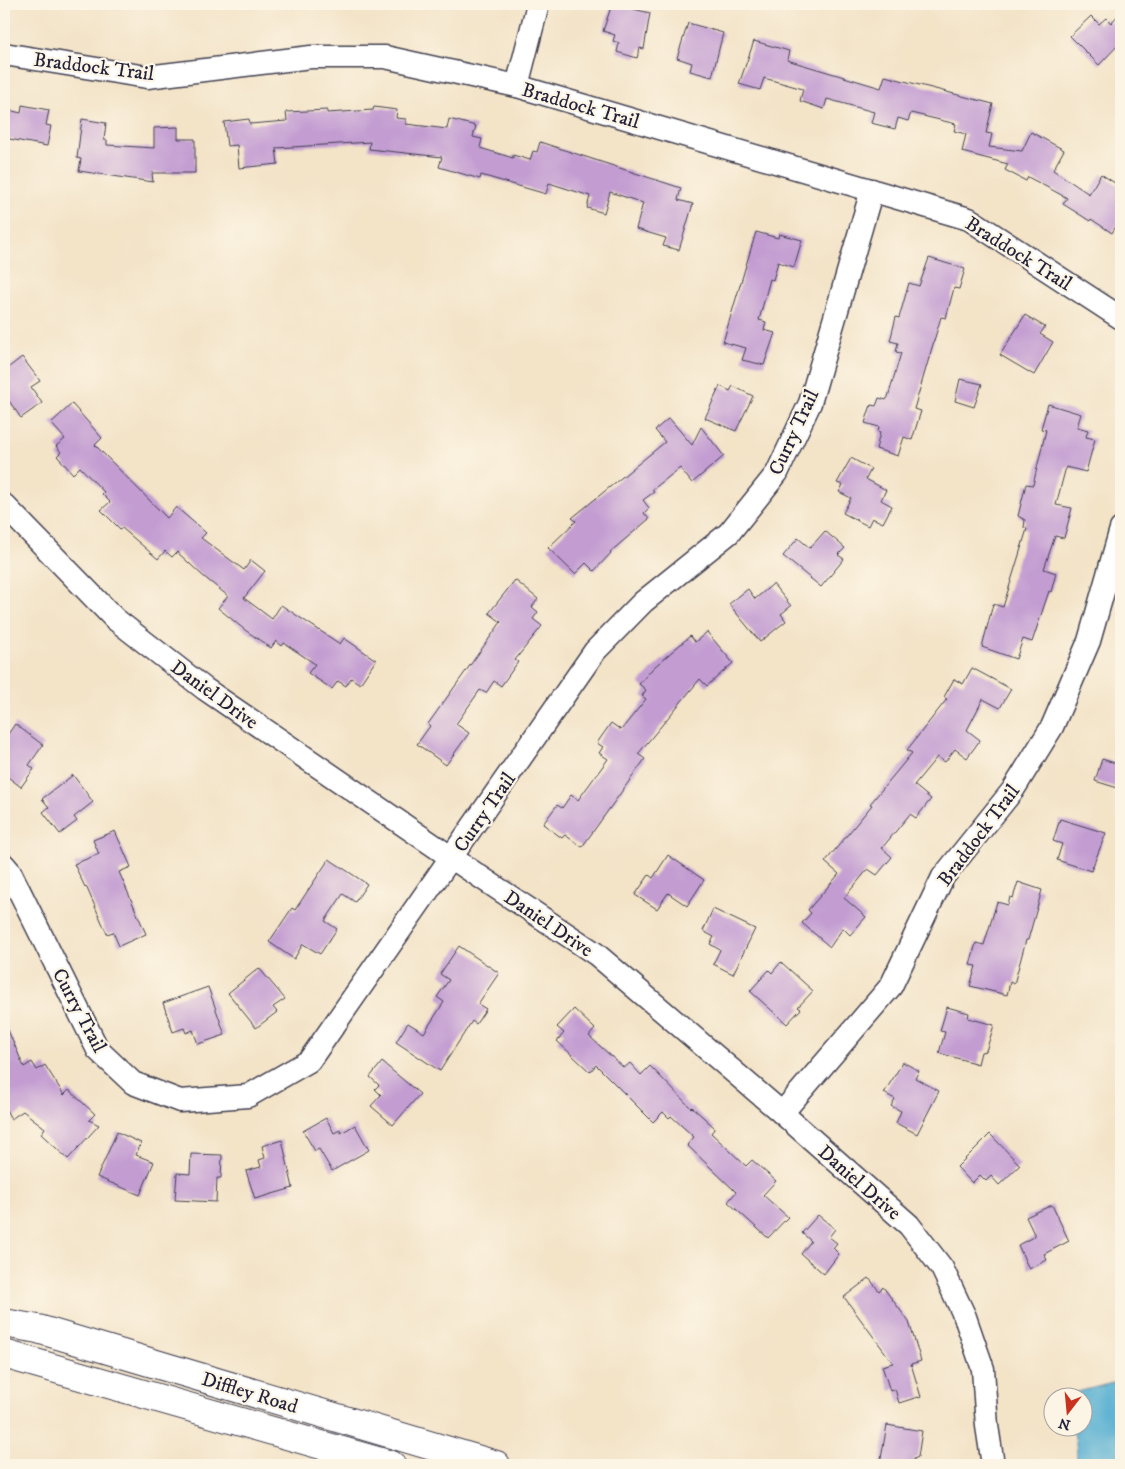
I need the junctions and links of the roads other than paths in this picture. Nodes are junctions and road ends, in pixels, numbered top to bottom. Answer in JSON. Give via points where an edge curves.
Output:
{"nodes":[{"id":1,"x":538,"y":4,"type":"edge"},
{"id":2,"x":4,"y":54,"type":"edge"},
{"id":3,"x":517,"y":86,"type":"junction"},
{"id":4,"x":872,"y":190,"type":"junction"},
{"id":5,"x":1121,"y":318,"type":"edge"},
{"id":6,"x":4,"y":505,"type":"edge"},
{"id":7,"x":1121,"y":529,"type":"edge"},
{"id":8,"x":452,"y":858,"type":"junction"},
{"id":9,"x":4,"y":864,"type":"edge"},
{"id":10,"x":782,"y":1113,"type":"junction"},
{"id":11,"x":4,"y":1323,"type":"edge"},
{"id":12,"x":4,"y":1354,"type":"edge"},
{"id":13,"x":986,"y":1426,"type":"junction"},
{"id":14,"x":391,"y":1465,"type":"edge"},
{"id":15,"x":496,"y":1465,"type":"edge"},
{"id":16,"x":979,"y":1465,"type":"edge"},
{"id":17,"x":994,"y":1465,"type":"edge"}],
"edges":[{"from":1,"to":3,"type":"street"},
{"from":2,"to":3,"type":"street","name":"Braddock Trail","via":[[147,77],[311,57],[385,57]]},
{"from":3,"to":4,"type":"street","name":"Braddock Trail"},
{"from":4,"to":5,"type":"street","name":"Braddock Trail","via":[[969,219]]},
{"from":4,"to":8,"type":"street","name":"Curry Trail","via":[[810,403],[778,473],[729,533],[643,602],[595,651]]},
{"from":6,"to":8,"type":"street","name":"Daniel Drive","via":[[114,620],[205,689]]},
{"from":7,"to":10,"type":"street","name":"Braddock Trail","via":[[1089,641],[1052,727],[1013,790],[943,877],[891,986]]},
{"from":8,"to":9,"type":"street","name":"Curry Trail","via":[[309,1061],[248,1096],[180,1101],[133,1083],[98,1050]]},
{"from":8,"to":10,"type":"street","name":"Daniel Drive","via":[[596,954]]},
{"from":10,"to":13,"type":"street","name":"Daniel Drive","via":[[909,1225],[942,1268],[965,1317],[983,1369]]},
{"from":11,"to":15,"type":"main road","name":"Diffley Road","via":[[38,1329]]},
{"from":12,"to":14,"type":"main road","name":"Diffley Road"},
{"from":13,"to":16,"type":"street","name":"Daniel Drive"},
{"from":13,"to":17,"type":"street","name":"Daniel Drive"}]}
